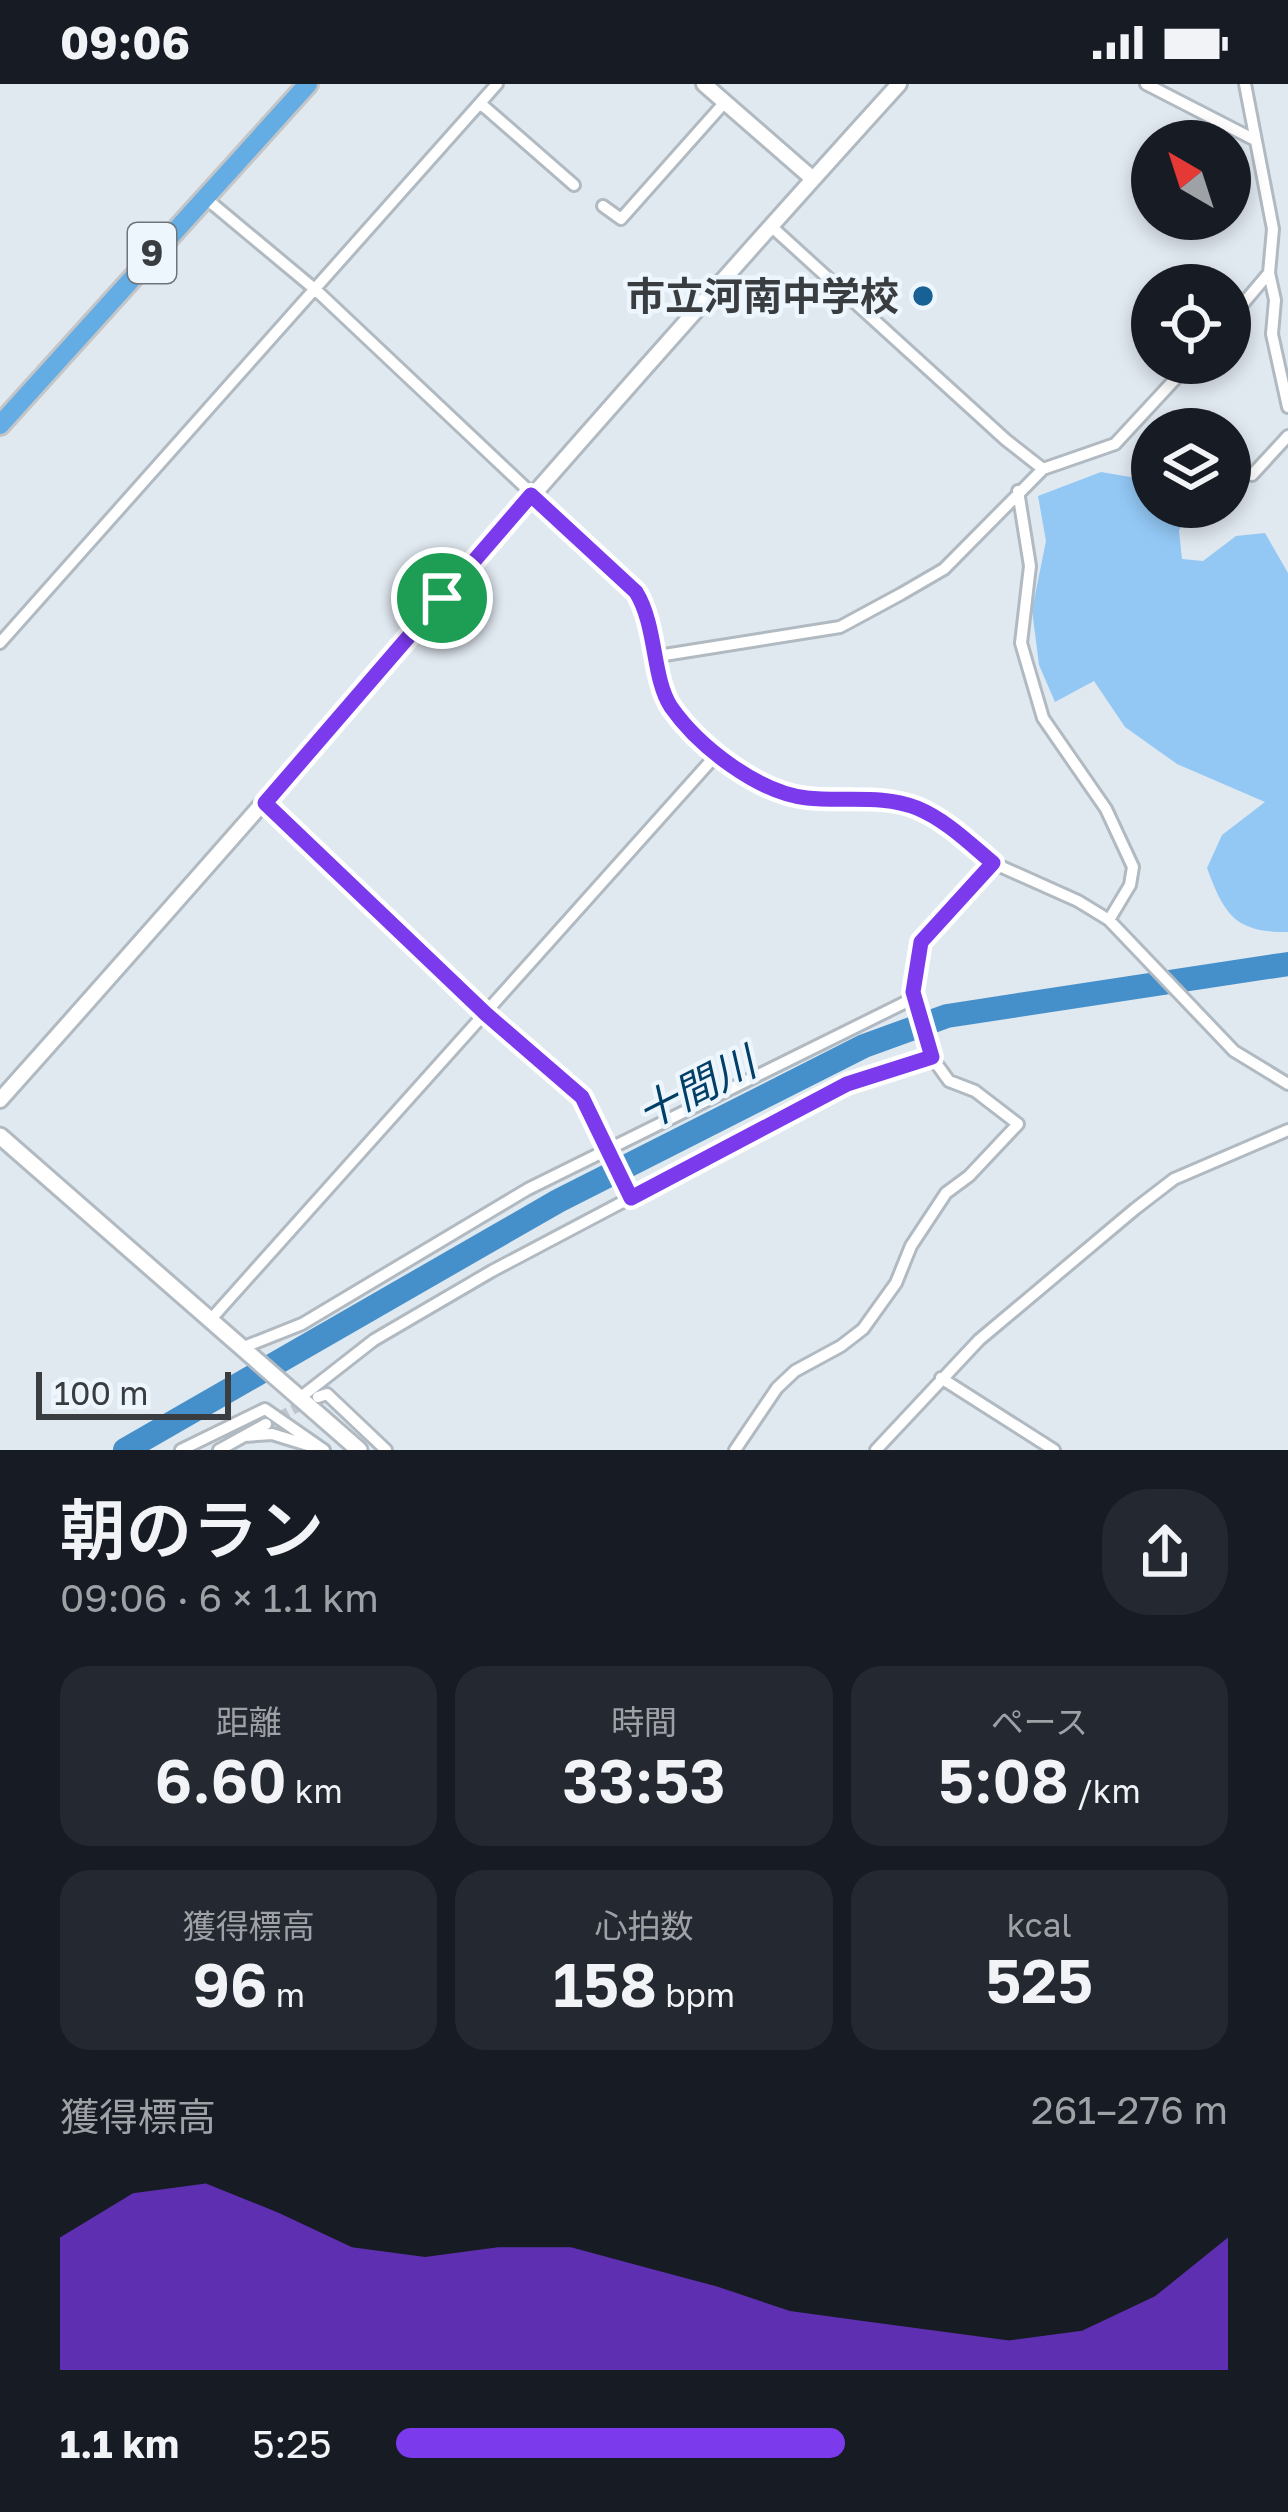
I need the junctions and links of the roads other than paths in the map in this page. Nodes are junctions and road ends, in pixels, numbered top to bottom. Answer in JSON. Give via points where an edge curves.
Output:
{"nodes":[{"id":1,"x":306,"y":84,"type":"edge"},
{"id":2,"x":497,"y":84,"type":"edge"},
{"id":3,"x":704,"y":84,"type":"edge"},
{"id":4,"x":899,"y":84,"type":"edge"},
{"id":5,"x":1146,"y":84,"type":"edge"},
{"id":6,"x":1245,"y":84,"type":"edge"},
{"id":7,"x":725,"y":102,"type":"junction"},
{"id":8,"x":480,"y":103,"type":"junction"},
{"id":9,"x":1255,"y":140,"type":"junction"},
{"id":10,"x":813,"y":179,"type":"junction"},
{"id":11,"x":574,"y":185,"type":"dead end"},
{"id":12,"x":203,"y":196,"type":"junction"},
{"id":13,"x":603,"y":206,"type":"dead end"},
{"id":14,"x":772,"y":227,"type":"junction"},
{"id":15,"x":1269,"y":273,"type":"junction"},
{"id":16,"x":316,"y":290,"type":"junction"},
{"id":17,"x":1251,"y":295,"type":"edge"},
{"id":18,"x":1171,"y":384,"type":"edge"},
{"id":19,"x":1288,"y":407,"type":"edge"},
{"id":20,"x":0,"y":425,"type":"edge"},
{"id":21,"x":1288,"y":436,"type":"edge"},
{"id":22,"x":1043,"y":470,"type":"junction"},
{"id":23,"x":1252,"y":475,"type":"dead end"},
{"id":24,"x":1018,"y":491,"type":"junction"},
{"id":25,"x":531,"y":495,"type":"junction"},
{"id":26,"x":0,"y":643,"type":"edge"},
{"id":27,"x":658,"y":656,"type":"junction"},
{"id":28,"x":717,"y":754,"type":"junction"},
{"id":29,"x":265,"y":803,"type":"junction"},
{"id":30,"x":993,"y":863,"type":"junction"},
{"id":31,"x":1109,"y":920,"type":"junction"},
{"id":32,"x":915,"y":1001,"type":"junction"},
{"id":33,"x":486,"y":1014,"type":"junction"},
{"id":34,"x":930,"y":1054,"type":"junction"},
{"id":35,"x":1288,"y":1084,"type":"edge"},
{"id":36,"x":0,"y":1100,"type":"edge"},
{"id":37,"x":1288,"y":1130,"type":"edge"},
{"id":38,"x":0,"y":1136,"type":"edge"},
{"id":39,"x":607,"y":1152,"type":"junction"},
{"id":40,"x":629,"y":1194,"type":"junction"},
{"id":41,"x":212,"y":1318,"type":"junction"},
{"id":42,"x":248,"y":1351,"type":"junction"},
{"id":43,"x":941,"y":1378,"type":"junction"},
{"id":44,"x":303,"y":1394,"type":"junction"},
{"id":45,"x":266,"y":1424,"type":"tunnel mouth"},
{"id":46,"x":244,"y":1436,"type":"junction"},
{"id":47,"x":181,"y":1450,"type":"edge"},
{"id":48,"x":219,"y":1450,"type":"edge"},
{"id":49,"x":324,"y":1450,"type":"edge"},
{"id":50,"x":359,"y":1450,"type":"edge"},
{"id":51,"x":386,"y":1450,"type":"edge"},
{"id":52,"x":735,"y":1450,"type":"edge"},
{"id":53,"x":876,"y":1450,"type":"edge"},
{"id":54,"x":1054,"y":1450,"type":"edge"}],
"edges":[{"from":1,"to":12,"type":"highway","number":"9"},
{"from":2,"to":8,"type":"street"},
{"from":3,"to":7,"type":"street"},
{"from":4,"to":10,"type":"street"},
{"from":5,"to":9,"type":"street"},
{"from":6,"to":9,"type":"street"},
{"from":7,"to":10,"type":"street"},
{"from":7,"to":13,"type":"street","via":[[621,219]]},
{"from":8,"to":11,"type":"street"},
{"from":8,"to":16,"type":"street"},
{"from":9,"to":15,"type":"street","via":[[1273,229]]},
{"from":10,"to":14,"type":"street"},
{"from":12,"to":16,"type":"street"},
{"from":12,"to":20,"type":"highway","number":"9"},
{"from":14,"to":22,"type":"street"},
{"from":14,"to":25,"type":"street"},
{"from":15,"to":17,"type":"street"},
{"from":15,"to":19,"type":"street"},
{"from":16,"to":25,"type":"street"},
{"from":16,"to":26,"type":"street"},
{"from":18,"to":22,"type":"street","via":[[1115,445]]},
{"from":21,"to":23,"type":"street"},
{"from":22,"to":24,"type":"street"},
{"from":24,"to":27,"type":"street","via":[[944,569],[840,627]]},
{"from":24,"to":31,"type":"street","via":[[1030,566],[1021,643],[1043,718],[1106,809],[1133,867]]},
{"from":25,"to":27,"type":"street","via":[[636,592]]},
{"from":25,"to":29,"type":"street"},
{"from":27,"to":28,"type":"street","via":[[670,705]]},
{"from":28,"to":30,"type":"street","via":[[772,792],[918,808]]},
{"from":28,"to":33,"type":"street"},
{"from":29,"to":33,"type":"street"},
{"from":29,"to":36,"type":"street"},
{"from":30,"to":31,"type":"street"},
{"from":30,"to":32,"type":"street","via":[[921,942]]},
{"from":31,"to":35,"type":"street","via":[[1234,1051]]},
{"from":32,"to":34,"type":"street"},
{"from":32,"to":39,"type":"street"},
{"from":33,"to":39,"type":"street","via":[[582,1097]]},
{"from":33,"to":41,"type":"street"},
{"from":34,"to":40,"type":"street","via":[[847,1084]]},
{"from":34,"to":52,"type":"street","via":[[949,1081],[1018,1124],[946,1193],[863,1329],[777,1388]]},
{"from":37,"to":43,"type":"street","via":[[1174,1179]]},
{"from":38,"to":41,"type":"main road"},
{"from":39,"to":40,"type":"street"},
{"from":39,"to":42,"type":"street"},
{"from":40,"to":44,"type":"street","via":[[374,1340]]},
{"from":41,"to":42,"type":"main road"},
{"from":42,"to":44,"type":"main road"},
{"from":43,"to":53,"type":"street"},
{"from":43,"to":54,"type":"street"},
{"from":44,"to":50,"type":"main road"},
{"from":44,"to":51,"type":"street","via":[[327,1394]]},
{"from":45,"to":46,"type":"street"},
{"from":46,"to":48,"type":"street"},
{"from":46,"to":49,"type":"street"},
{"from":47,"to":49,"type":"street","via":[[265,1409]]}]}
